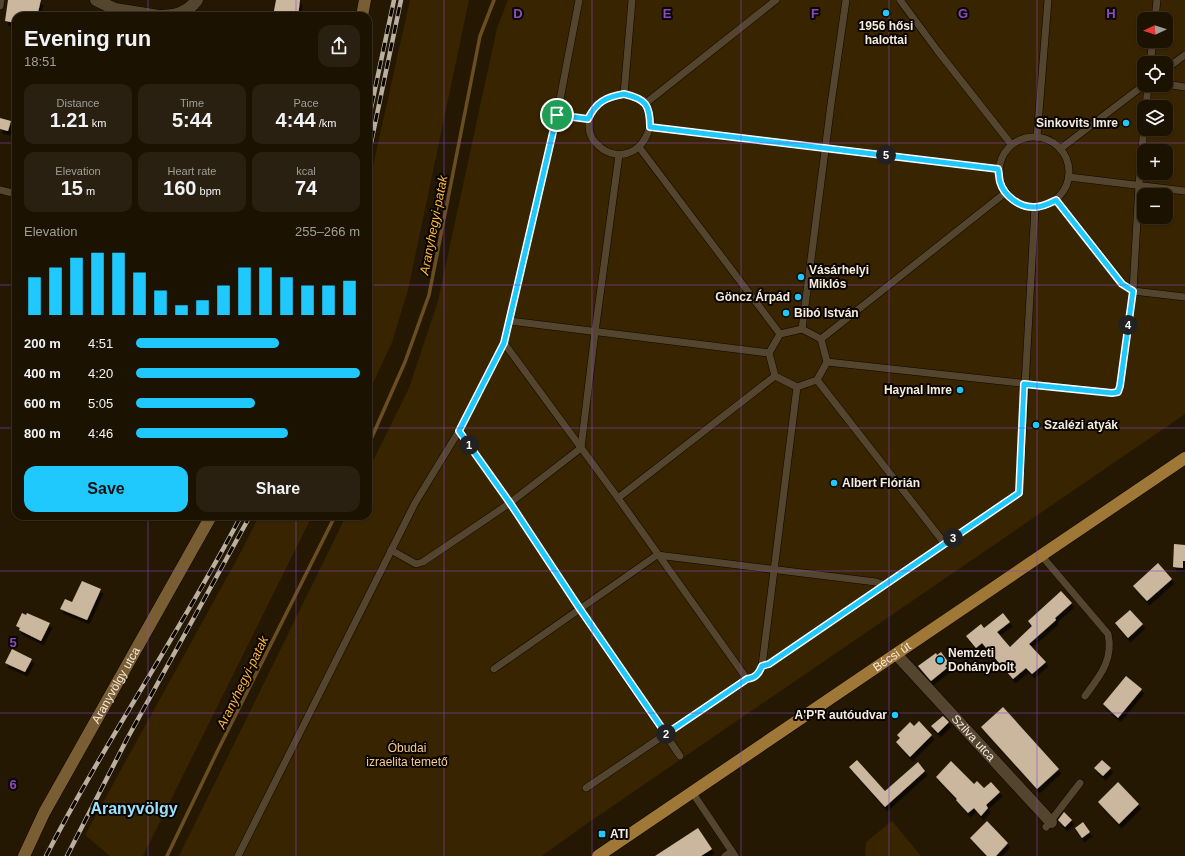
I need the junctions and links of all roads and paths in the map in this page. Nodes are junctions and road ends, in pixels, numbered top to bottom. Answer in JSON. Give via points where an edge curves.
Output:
{"nodes":[{"id":1,"x":1,"y":0,"type":"edge"},
{"id":2,"x":96,"y":0,"type":"edge"},
{"id":3,"x":197,"y":0,"type":"edge"},
{"id":4,"x":365,"y":0,"type":"edge"},
{"id":5,"x":579,"y":0,"type":"edge"},
{"id":6,"x":632,"y":0,"type":"edge"},
{"id":7,"x":776,"y":0,"type":"edge"},
{"id":8,"x":846,"y":0,"type":"edge"},
{"id":9,"x":900,"y":0,"type":"edge"},
{"id":10,"x":1048,"y":0,"type":"edge"},
{"id":11,"x":1157,"y":0,"type":"edge"},
{"id":12,"x":0,"y":6,"type":"edge"},
{"id":13,"x":133,"y":12,"type":"edge"},
{"id":14,"x":182,"y":12,"type":"edge"},
{"id":15,"x":363,"y":12,"type":"edge"},
{"id":16,"x":1156,"y":12,"type":"edge"},
{"id":17,"x":1185,"y":55,"type":"edge"},
{"id":18,"x":1173,"y":63,"type":"edge"},
{"id":19,"x":1173,"y":85,"type":"edge"},
{"id":20,"x":1185,"y":87,"type":"edge"},
{"id":21,"x":1137,"y":90,"type":"edge"},
{"id":22,"x":624,"y":94,"type":"junction"},
{"id":23,"x":646,"y":103,"type":"junction"},
{"id":24,"x":557,"y":115,"type":"junction"},
{"id":25,"x":588,"y":119,"type":"junction"},
{"id":26,"x":650,"y":127,"type":"junction"},
{"id":27,"x":1143,"y":136,"type":"edge"},
{"id":28,"x":1037,"y":137,"type":"junction"},
{"id":29,"x":1011,"y":144,"type":"junction"},
{"id":30,"x":639,"y":147,"type":"junction"},
{"id":31,"x":825,"y":148,"type":"junction"},
{"id":32,"x":1060,"y":149,"type":"junction"},
{"id":33,"x":619,"y":155,"type":"junction"},
{"id":34,"x":998,"y":169,"type":"junction"},
{"id":35,"x":1069,"y":177,"type":"junction"},
{"id":36,"x":1139,"y":185,"type":"junction"},
{"id":37,"x":0,"y":190,"type":"edge"},
{"id":38,"x":1185,"y":191,"type":"edge"},
{"id":39,"x":12,"y":193,"type":"edge"},
{"id":40,"x":1005,"y":193,"type":"junction"},
{"id":41,"x":1056,"y":200,"type":"junction"},
{"id":42,"x":1035,"y":208,"type":"junction"},
{"id":43,"x":1133,"y":291,"type":"junction"},
{"id":44,"x":1185,"y":296,"type":"edge"},
{"id":45,"x":510,"y":321,"type":"junction"},
{"id":46,"x":802,"y":329,"type":"junction"},
{"id":47,"x":595,"y":332,"type":"junction"},
{"id":48,"x":780,"y":334,"type":"junction"},
{"id":49,"x":821,"y":339,"type":"junction"},
{"id":50,"x":504,"y":343,"type":"junction"},
{"id":51,"x":769,"y":353,"type":"junction"},
{"id":52,"x":827,"y":362,"type":"junction"},
{"id":53,"x":775,"y":376,"type":"junction"},
{"id":54,"x":817,"y":380,"type":"junction"},
{"id":55,"x":1024,"y":384,"type":"junction"},
{"id":56,"x":797,"y":387,"type":"junction"},
{"id":57,"x":459,"y":431,"type":"junction"},
{"id":58,"x":581,"y":448,"type":"junction"},
{"id":59,"x":1185,"y":458,"type":"edge"},
{"id":60,"x":618,"y":498,"type":"junction"},
{"id":61,"x":510,"y":503,"type":"junction"},
{"id":62,"x":209,"y":520,"type":"edge"},
{"id":63,"x":945,"y":544,"type":"junction"},
{"id":64,"x":391,"y":550,"type":"junction"},
{"id":65,"x":1041,"y":554,"type":"junction"},
{"id":66,"x":657,"y":555,"type":"junction"},
{"id":67,"x":775,"y":569,"type":"junction"},
{"id":68,"x":885,"y":585,"type":"junction"},
{"id":69,"x":580,"y":609,"type":"junction"},
{"id":70,"x":896,"y":654,"type":"junction"},
{"id":71,"x":762,"y":666,"type":"junction"},
{"id":72,"x":494,"y":669,"type":"dead end"},
{"id":73,"x":747,"y":679,"type":"junction"},
{"id":74,"x":1085,"y":696,"type":"dead end"},
{"id":75,"x":666,"y":734,"type":"junction"},
{"id":76,"x":680,"y":756,"type":"dead end"},
{"id":77,"x":1080,"y":783,"type":"dead end"},
{"id":78,"x":586,"y":788,"type":"dead end"},
{"id":79,"x":692,"y":792,"type":"junction"},
{"id":80,"x":1049,"y":824,"type":"joint"},
{"id":81,"x":734,"y":854,"type":"edge"},
{"id":82,"x":240,"y":855,"type":"edge"},
{"id":83,"x":24,"y":856,"type":"edge"},
{"id":84,"x":598,"y":856,"type":"edge"},
{"id":85,"x":725,"y":856,"type":"edge"}],
"edges":[{"from":1,"to":12,"type":"lane"},
{"from":2,"to":13,"type":"street","via":[[114,9]]},
{"from":3,"to":14,"type":"street"},
{"from":4,"to":15,"type":"street"},
{"from":5,"to":24,"type":"lane"},
{"from":6,"to":22,"type":"lane"},
{"from":7,"to":23,"type":"lane"},
{"from":8,"to":31,"type":"lane"},
{"from":9,"to":29,"type":"lane"},
{"from":10,"to":28,"type":"lane"},
{"from":11,"to":16,"type":"lane"},
{"from":17,"to":18,"type":"lane"},
{"from":19,"to":20,"type":"lane"},
{"from":21,"to":32,"type":"lane"},
{"from":22,"to":23,"type":"lane"},
{"from":22,"to":25,"type":"lane","via":[[602,101],[593,109]]},
{"from":23,"to":26,"type":"lane"},
{"from":24,"to":25,"type":"lane"},
{"from":24,"to":45,"type":"lane"},
{"from":25,"to":33,"type":"lane","via":[[594,142],[605,151]]},
{"from":26,"to":30,"type":"lane"},
{"from":26,"to":31,"type":"lane"},
{"from":27,"to":36,"type":"lane"},
{"from":28,"to":29,"type":"lane","via":[[1023,138]]},
{"from":28,"to":32,"type":"lane","via":[[1050,140]]},
{"from":29,"to":34,"type":"lane","via":[[1003,155]]},
{"from":30,"to":33,"type":"lane"},
{"from":30,"to":48,"type":"lane"},
{"from":31,"to":34,"type":"lane"},
{"from":31,"to":46,"type":"lane"},
{"from":32,"to":35,"type":"lane","via":[[1068,164]]},
{"from":33,"to":47,"type":"lane"},
{"from":34,"to":40,"type":"lane"},
{"from":35,"to":36,"type":"lane"},
{"from":35,"to":41,"type":"lane","via":[[1064,191]]},
{"from":36,"to":38,"type":"lane"},
{"from":36,"to":43,"type":"lane"},
{"from":37,"to":39,"type":"lane"},
{"from":40,"to":42,"type":"lane","via":[[1018,204]]},
{"from":40,"to":49,"type":"lane"},
{"from":41,"to":42,"type":"lane"},
{"from":41,"to":43,"type":"lane","via":[[1122,284]]},
{"from":42,"to":55,"type":"lane"},
{"from":43,"to":44,"type":"lane"},
{"from":43,"to":55,"type":"lane","via":[[1118,392]]},
{"from":45,"to":47,"type":"lane"},
{"from":45,"to":50,"type":"lane"},
{"from":46,"to":48,"type":"lane"},
{"from":46,"to":49,"type":"lane"},
{"from":47,"to":51,"type":"lane"},
{"from":47,"to":58,"type":"lane"},
{"from":48,"to":51,"type":"lane"},
{"from":49,"to":52,"type":"lane"},
{"from":50,"to":57,"type":"lane"},
{"from":50,"to":58,"type":"lane"},
{"from":51,"to":53,"type":"lane"},
{"from":52,"to":54,"type":"lane"},
{"from":52,"to":55,"type":"lane"},
{"from":53,"to":56,"type":"lane"},
{"from":53,"to":60,"type":"lane"},
{"from":54,"to":56,"type":"lane"},
{"from":54,"to":63,"type":"lane"},
{"from":55,"to":63,"type":"lane","via":[[1019,493]]},
{"from":56,"to":67,"type":"lane"},
{"from":57,"to":61,"type":"lane"},
{"from":57,"to":64,"type":"lane","via":[[414,503]]},
{"from":58,"to":60,"type":"lane"},
{"from":58,"to":61,"type":"lane"},
{"from":59,"to":65,"type":"main road","name":"Bécsi út"},
{"from":60,"to":66,"type":"lane"},
{"from":61,"to":64,"type":"lane","via":[[423,562],[416,564]]},
{"from":61,"to":69,"type":"lane"},
{"from":62,"to":83,"type":"street","name":"Aranyvölgy utca","via":[[44,814]]},
{"from":63,"to":68,"type":"lane"},
{"from":64,"to":82,"type":"lane"},
{"from":65,"to":70,"type":"main road","name":"Bécsi út"},
{"from":65,"to":74,"type":"lane","via":[[1108,634],[1110,643],[1104,670]]},
{"from":66,"to":67,"type":"lane"},
{"from":66,"to":69,"type":"lane"},
{"from":66,"to":73,"type":"lane"},
{"from":67,"to":68,"type":"lane"},
{"from":67,"to":71,"type":"lane"},
{"from":68,"to":71,"type":"lane","via":[[769,664]]},
{"from":69,"to":72,"type":"lane"},
{"from":69,"to":75,"type":"lane"},
{"from":70,"to":79,"type":"main road","name":"Bécsi út"},
{"from":70,"to":80,"type":"street","name":"Szilva utca"},
{"from":71,"to":73,"type":"lane","via":[[759,674]]},
{"from":73,"to":75,"type":"lane"},
{"from":75,"to":76,"type":"lane"},
{"from":75,"to":78,"type":"lane"},
{"from":77,"to":80,"type":"lane"},
{"from":79,"to":81,"type":"lane"},
{"from":79,"to":84,"type":"main road","name":"Bécsi út"},
{"from":81,"to":85,"type":"lane"}]}
